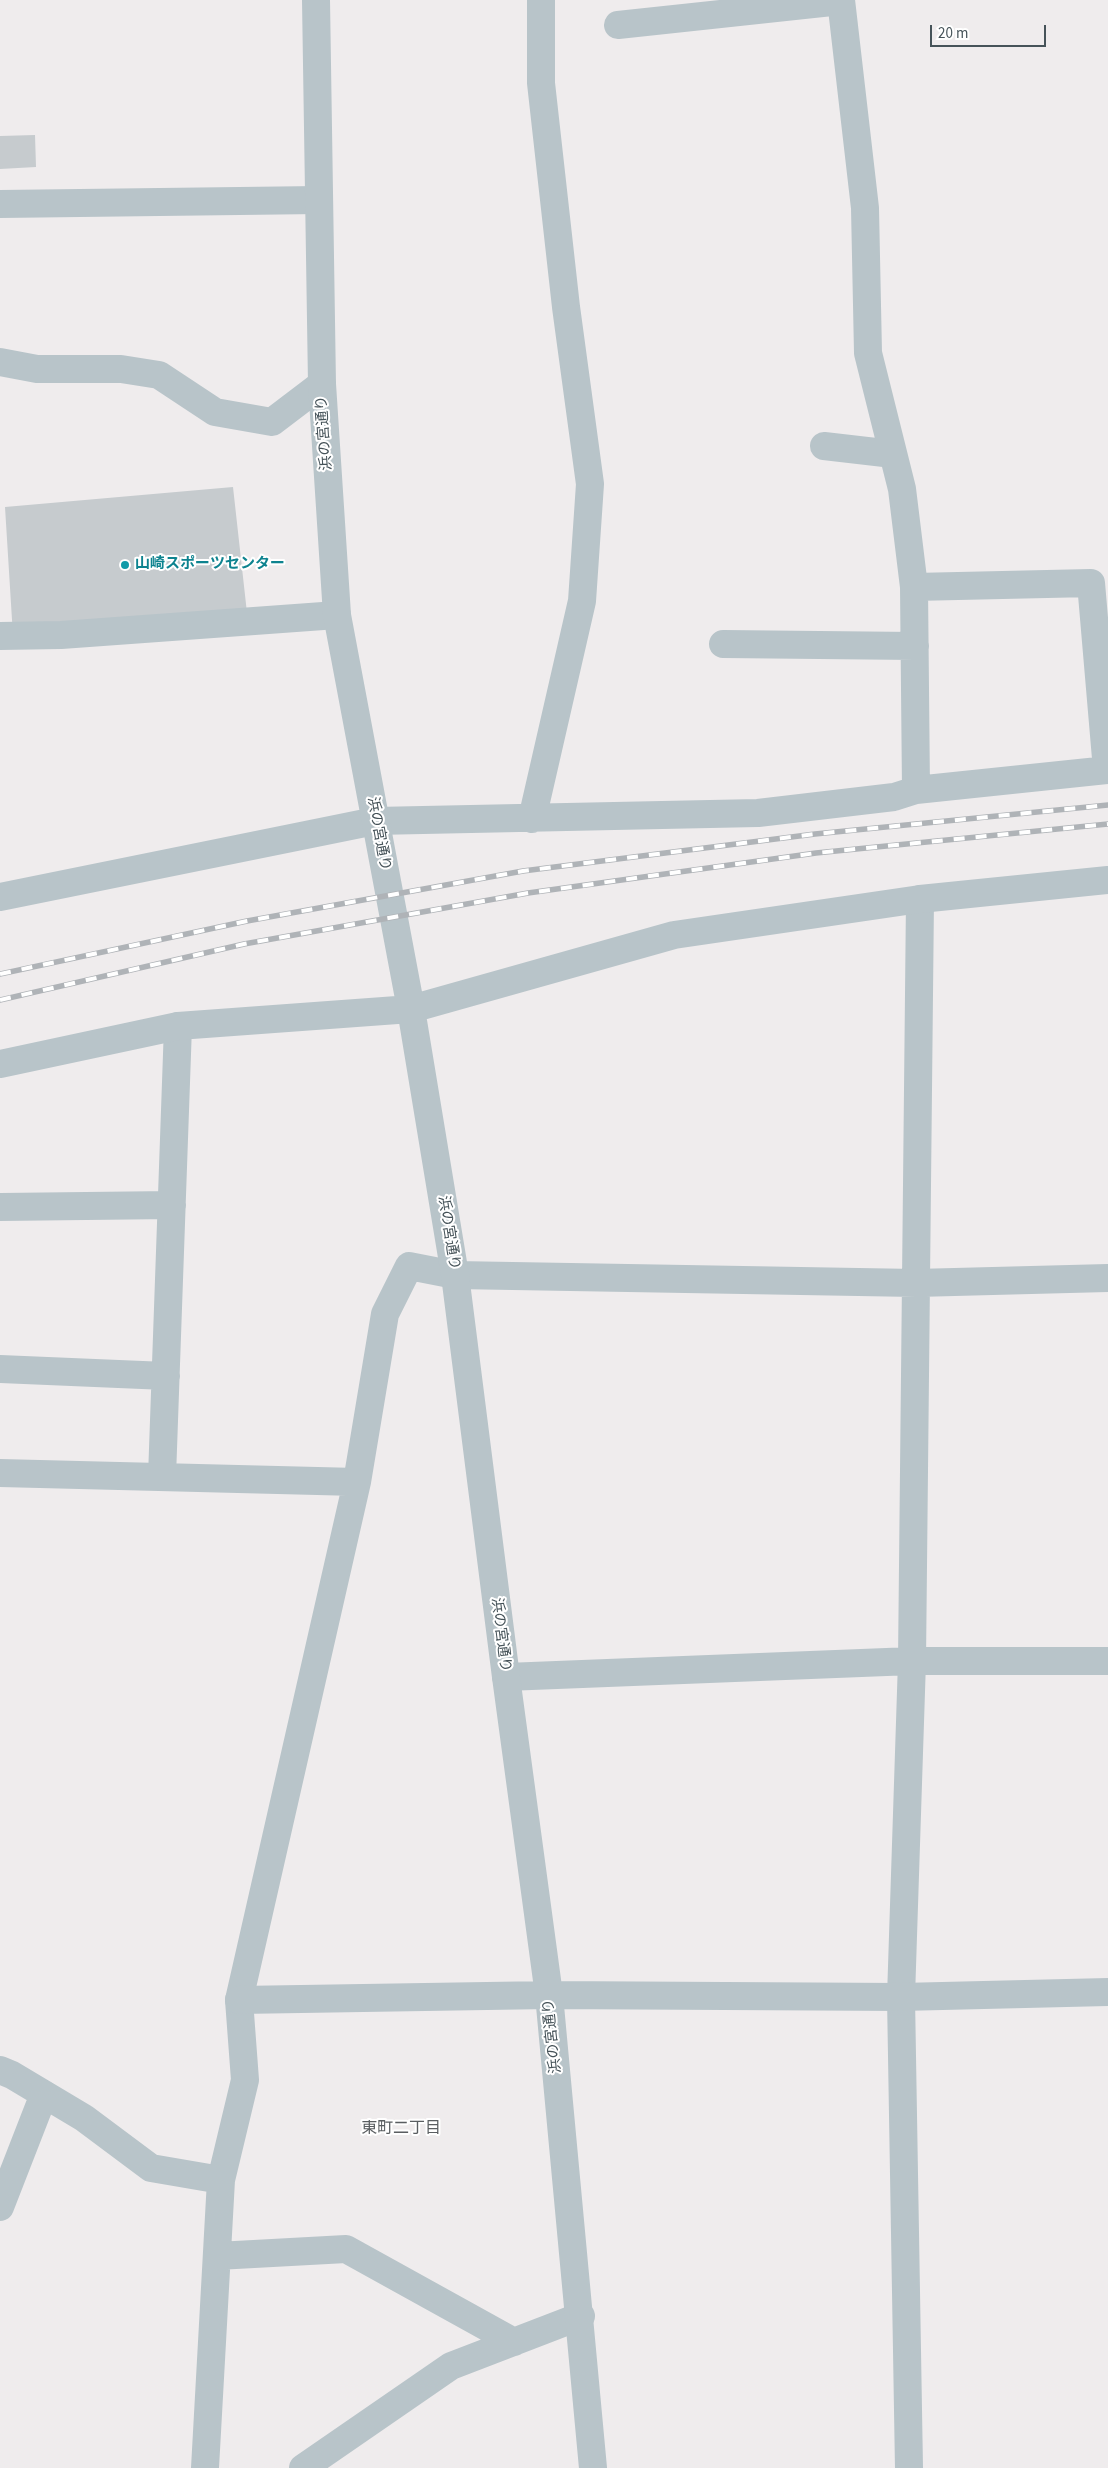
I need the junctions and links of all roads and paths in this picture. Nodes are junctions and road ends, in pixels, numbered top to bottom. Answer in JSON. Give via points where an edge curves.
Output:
{"nodes":[{"id":1,"x":316,"y":0,"type":"edge"},
{"id":2,"x":541,"y":0,"type":"edge"},
{"id":3,"x":841,"y":0,"type":"edge"},
{"id":4,"x":618,"y":25,"type":"dead end"},
{"id":5,"x":319,"y":200,"type":"junction"},
{"id":6,"x":0,"y":204,"type":"edge"},
{"id":7,"x":0,"y":362,"type":"edge"},
{"id":8,"x":322,"y":384,"type":"junction"},
{"id":9,"x":824,"y":446,"type":"dead end"},
{"id":10,"x":893,"y":454,"type":"junction"},
{"id":11,"x":914,"y":587,"type":"junction"},
{"id":12,"x":338,"y":615,"type":"junction"},
{"id":13,"x":0,"y":636,"type":"edge"},
{"id":14,"x":724,"y":644,"type":"dead end"},
{"id":15,"x":915,"y":646,"type":"junction"},
{"id":16,"x":1107,"y":770,"type":"edge"},
{"id":17,"x":916,"y":790,"type":"junction"},
{"id":18,"x":532,"y":819,"type":"junction"},
{"id":19,"x":375,"y":821,"type":"junction"},
{"id":20,"x":1108,"y":880,"type":"edge"},
{"id":21,"x":0,"y":897,"type":"edge"},
{"id":22,"x":920,"y":899,"type":"junction"},
{"id":23,"x":411,"y":1009,"type":"junction"},
{"id":24,"x":178,"y":1026,"type":"junction"},
{"id":25,"x":0,"y":1064,"type":"edge"},
{"id":26,"x":172,"y":1205,"type":"junction"},
{"id":27,"x":0,"y":1206,"type":"edge"},
{"id":28,"x":455,"y":1274,"type":"junction"},
{"id":29,"x":1108,"y":1278,"type":"edge"},
{"id":30,"x":916,"y":1283,"type":"junction"},
{"id":31,"x":0,"y":1368,"type":"edge"},
{"id":32,"x":166,"y":1376,"type":"junction"},
{"id":33,"x":0,"y":1473,"type":"edge"},
{"id":34,"x":162,"y":1477,"type":"junction"},
{"id":35,"x":358,"y":1482,"type":"junction"},
{"id":36,"x":912,"y":1661,"type":"junction"},
{"id":37,"x":1108,"y":1662,"type":"edge"},
{"id":38,"x":506,"y":1677,"type":"junction"},
{"id":39,"x":1108,"y":1992,"type":"edge"},
{"id":40,"x":549,"y":1995,"type":"junction"},
{"id":41,"x":901,"y":1997,"type":"junction"},
{"id":42,"x":239,"y":2000,"type":"junction"},
{"id":43,"x":0,"y":2070,"type":"edge"},
{"id":44,"x":44,"y":2094,"type":"junction"},
{"id":45,"x":221,"y":2180,"type":"junction"},
{"id":46,"x":0,"y":2207,"type":"edge"},
{"id":47,"x":217,"y":2256,"type":"junction"},
{"id":48,"x":580,"y":2316,"type":"junction"},
{"id":49,"x":514,"y":2342,"type":"junction"},
{"id":50,"x":205,"y":2468,"type":"edge"},
{"id":51,"x":303,"y":2468,"type":"edge"},
{"id":52,"x":594,"y":2468,"type":"edge"},
{"id":53,"x":909,"y":2468,"type":"edge"}],
"edges":[{"from":1,"to":5,"type":"street","name":"浜の宮通り"},
{"from":2,"to":18,"type":"street","via":[[541,83],[590,484],[582,601]]},
{"from":3,"to":4,"type":"street"},
{"from":3,"to":10,"type":"street","via":[[865,208],[868,353]]},
{"from":5,"to":6,"type":"street"},
{"from":5,"to":8,"type":"street","name":"浜の宮通り"},
{"from":7,"to":8,"type":"street","via":[[37,369],[121,369],[159,375],[215,412],[272,422]]},
{"from":8,"to":12,"type":"street","name":"浜の宮通り"},
{"from":9,"to":10,"type":"street"},
{"from":10,"to":11,"type":"street","via":[[902,489]]},
{"from":11,"to":15,"type":"street"},
{"from":11,"to":16,"type":"street","via":[[1091,583]]},
{"from":12,"to":13,"type":"street","via":[[61,635]]},
{"from":12,"to":19,"type":"street","name":"浜の宮通り"},
{"from":14,"to":15,"type":"street"},
{"from":15,"to":17,"type":"street"},
{"from":16,"to":17,"type":"street"},
{"from":17,"to":18,"type":"street","via":[[894,797],[758,813]]},
{"from":18,"to":19,"type":"street"},
{"from":19,"to":21,"type":"street"},
{"from":19,"to":23,"type":"street","name":"浜の宮通り"},
{"from":20,"to":22,"type":"street"},
{"from":22,"to":23,"type":"street","via":[[674,935]]},
{"from":22,"to":30,"type":"street"},
{"from":23,"to":24,"type":"street"},
{"from":23,"to":28,"type":"street","name":"浜の宮通り"},
{"from":24,"to":25,"type":"street"},
{"from":24,"to":26,"type":"street"},
{"from":26,"to":27,"type":"street"},
{"from":26,"to":32,"type":"street"},
{"from":28,"to":30,"type":"street"},
{"from":28,"to":35,"type":"street","via":[[409,1266],[385,1314]]},
{"from":28,"to":38,"type":"street","name":"浜の宮通り"},
{"from":29,"to":30,"type":"street"},
{"from":30,"to":36,"type":"street"},
{"from":31,"to":32,"type":"street"},
{"from":32,"to":34,"type":"street"},
{"from":33,"to":34,"type":"street"},
{"from":34,"to":35,"type":"street"},
{"from":35,"to":42,"type":"street"},
{"from":36,"to":37,"type":"street"},
{"from":36,"to":38,"type":"street"},
{"from":36,"to":41,"type":"street"},
{"from":38,"to":40,"type":"street","name":"浜の宮通り"},
{"from":39,"to":41,"type":"street"},
{"from":40,"to":41,"type":"street"},
{"from":40,"to":42,"type":"street"},
{"from":40,"to":48,"type":"street","name":"浜の宮通り"},
{"from":41,"to":53,"type":"street"},
{"from":42,"to":45,"type":"street","via":[[245,2080]]},
{"from":43,"to":44,"type":"street"},
{"from":44,"to":45,"type":"street","via":[[84,2118],[150,2168]]},
{"from":44,"to":46,"type":"street"},
{"from":45,"to":47,"type":"street"},
{"from":47,"to":49,"type":"street","via":[[346,2249]]},
{"from":47,"to":50,"type":"street"},
{"from":48,"to":49,"type":"street"},
{"from":48,"to":52,"type":"street","name":"浜の宮通り"},
{"from":49,"to":51,"type":"street","via":[[451,2366]]}]}
